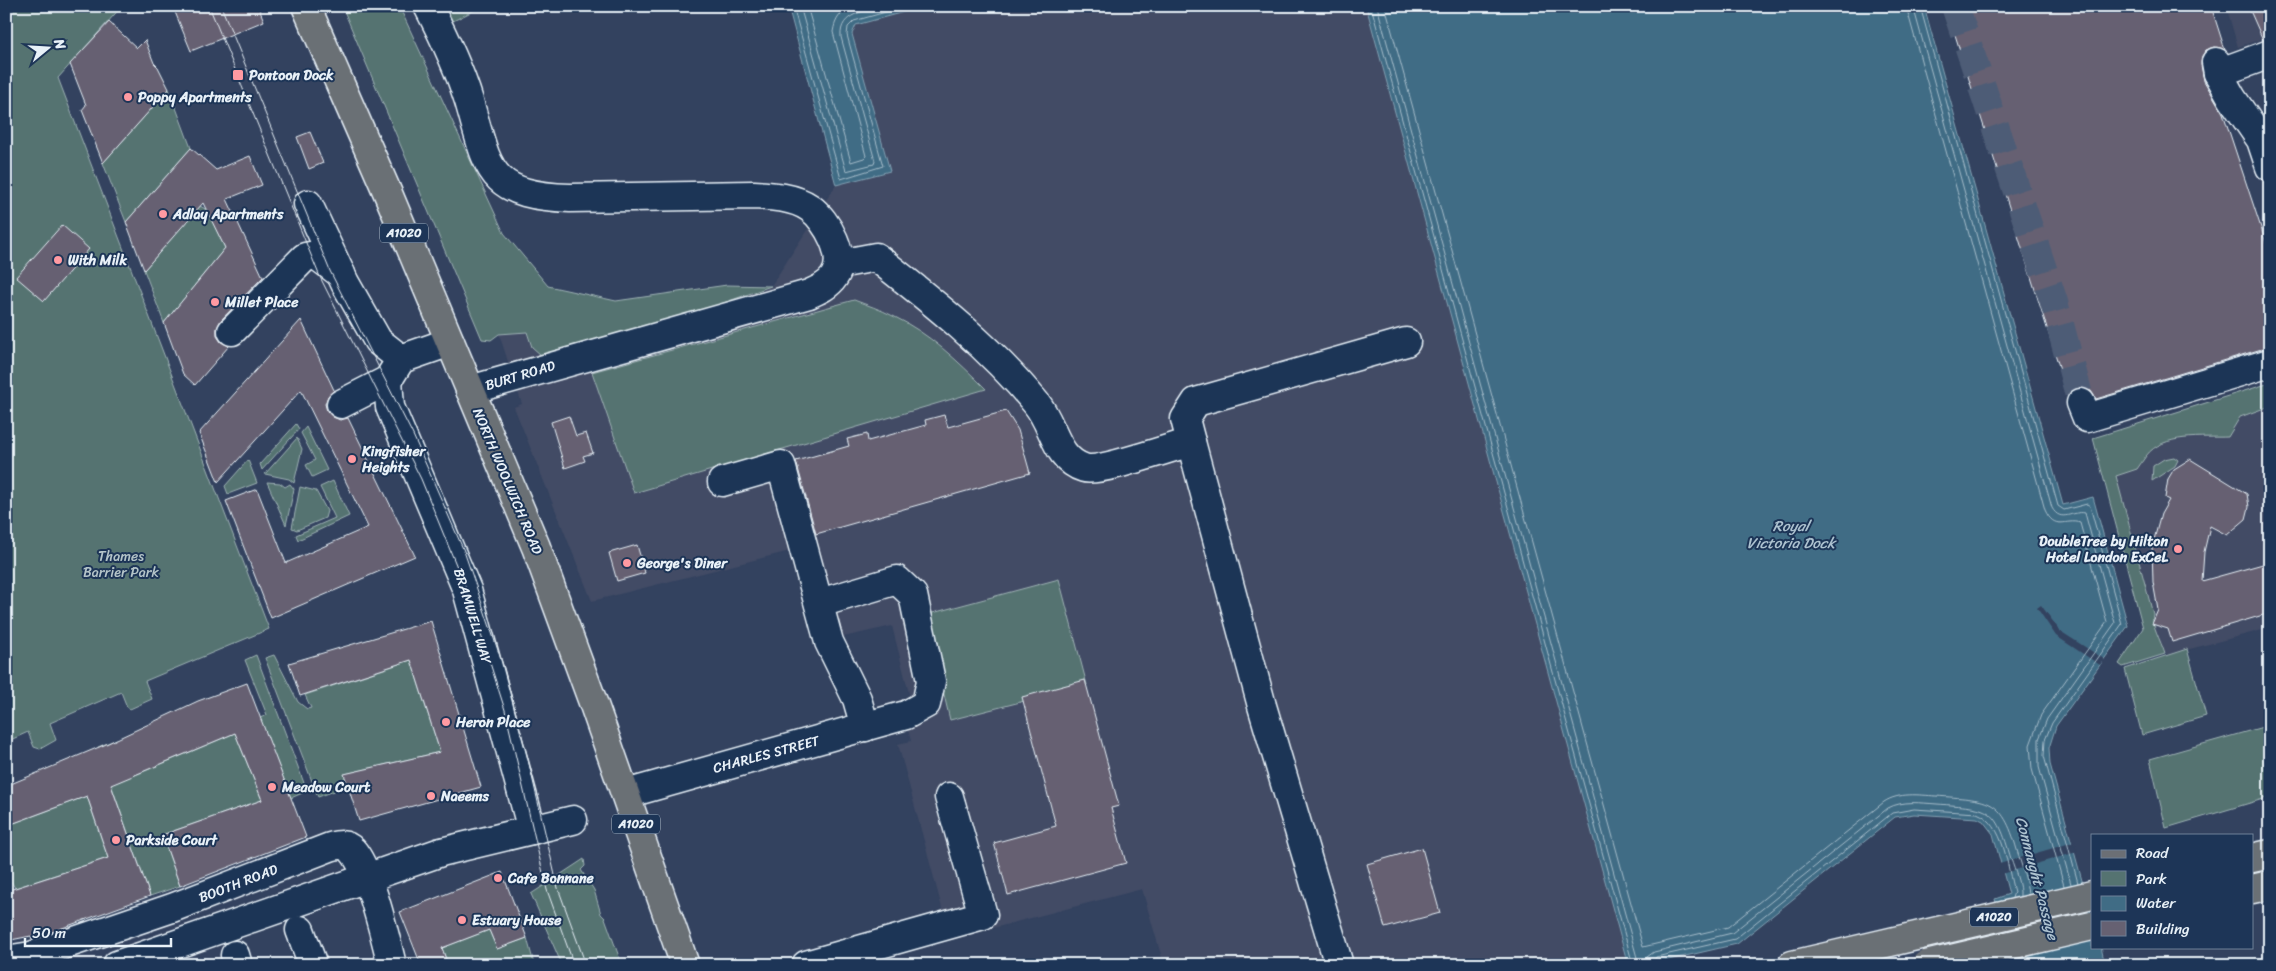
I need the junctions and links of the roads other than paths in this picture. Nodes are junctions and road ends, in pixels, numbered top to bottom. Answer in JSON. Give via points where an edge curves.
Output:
{"nodes":[{"id":1,"x":306,"y":6,"type":"edge"},
{"id":2,"x":428,"y":6,"type":"edge"},
{"id":3,"x":2270,"y":54,"type":"edge"},
{"id":4,"x":2270,"y":167,"type":"edge"},
{"id":5,"x":308,"y":204,"type":"dead end"},
{"id":6,"x":839,"y":264,"type":"junction"},
{"id":7,"x":341,"y":274,"type":"junction"},
{"id":8,"x":232,"y":331,"type":"dead end"},
{"id":9,"x":450,"y":342,"type":"junction"},
{"id":10,"x":1406,"y":342,"type":"dead end"},
{"id":11,"x":2270,"y":363,"type":"edge"},
{"id":12,"x":394,"y":370,"type":"junction"},
{"id":13,"x":470,"y":390,"type":"junction"},
{"id":14,"x":2081,"y":403,"type":"tunnel mouth"},
{"id":15,"x":341,"y":404,"type":"dead end"},
{"id":16,"x":1191,"y":442,"type":"junction"},
{"id":17,"x":722,"y":482,"type":"dead end"},
{"id":18,"x":820,"y":603,"type":"junction"},
{"id":19,"x":865,"y":727,"type":"junction"},
{"id":20,"x":626,"y":794,"type":"junction"},
{"id":21,"x":949,"y":797,"type":"dead end"},
{"id":22,"x":573,"y":820,"type":"dead end"},
{"id":23,"x":523,"y":831,"type":"junction"},
{"id":24,"x":2270,"y":854,"type":"edge"},
{"id":25,"x":2254,"y":858,"type":"edge"},
{"id":26,"x":367,"y":880,"type":"junction"},
{"id":27,"x":2270,"y":885,"type":"edge"},
{"id":28,"x":2254,"y":889,"type":"edge"},
{"id":29,"x":2091,"y":894,"type":"edge"},
{"id":30,"x":2091,"y":926,"type":"edge"},
{"id":31,"x":300,"y":930,"type":"dead end"},
{"id":32,"x":6,"y":960,"type":"edge"},
{"id":33,"x":384,"y":962,"type":"edge"},
{"id":34,"x":116,"y":965,"type":"edge"},
{"id":35,"x":313,"y":965,"type":"edge"},
{"id":36,"x":685,"y":965,"type":"edge"},
{"id":37,"x":806,"y":965,"type":"edge"},
{"id":38,"x":1339,"y":965,"type":"edge"},
{"id":39,"x":1792,"y":965,"type":"edge"},
{"id":40,"x":1926,"y":965,"type":"edge"}],
"edges":[{"from":1,"to":9,"type":"main road","name":"NORTH WOOLWICH ROAD","number":"A1020"},
{"from":2,"to":6,"type":"street","via":[[468,99],[485,158],[492,170],[510,186],[554,198],[753,195],[798,201],[820,217],[833,240]]},
{"from":3,"to":4,"type":"street","via":[[2217,67],[2232,98],[2261,140]]},
{"from":5,"to":7,"type":"street"},
{"from":6,"to":13,"type":"street","name":"BURT ROAD","via":[[828,284],[809,294]]},
{"from":6,"to":16,"type":"street","via":[[876,257],[934,302],[989,351],[1038,405],[1069,461],[1086,469]]},
{"from":7,"to":8,"type":"street","via":[[316,255],[305,257]]},
{"from":7,"to":12,"type":"street"},
{"from":9,"to":12,"type":"street"},
{"from":9,"to":13,"type":"main road","name":"NORTH WOOLWICH ROAD","number":"A1020"},
{"from":10,"to":16,"type":"street","via":[[1196,402],[1185,418]]},
{"from":11,"to":14,"type":"street","via":[[2087,418]]},
{"from":12,"to":15,"type":"street"},
{"from":12,"to":23,"type":"street","name":"BRAMWELL WAY","via":[[390,407],[467,590]]},
{"from":13,"to":20,"type":"main road","name":"NORTH WOOLWICH ROAD","number":"A1020","via":[[536,547]]},
{"from":16,"to":38,"type":"street","via":[[1262,706]]},
{"from":17,"to":18,"type":"street","via":[[781,465]]},
{"from":18,"to":19,"type":"street","via":[[829,642],[857,699]]},
{"from":18,"to":19,"type":"street","name":"CHARLES STREET","via":[[897,580],[913,595],[931,680],[926,704],[906,715]]},
{"from":19,"to":20,"type":"street","name":"CHARLES STREET"},
{"from":20,"to":36,"type":"main road","name":"NORTH WOOLWICH ROAD","number":"A1020"},
{"from":21,"to":37,"type":"street","via":[[983,915]]},
{"from":22,"to":23,"type":"street"},
{"from":23,"to":26,"type":"street","via":[[441,852]]},
{"from":24,"to":25,"type":"main road"},
{"from":26,"to":32,"type":"street","name":"BOOTH ROAD","via":[[351,849],[342,844],[170,900],[31,956]]},
{"from":26,"to":33,"type":"street","name":"BOOTH ROAD"},
{"from":26,"to":34,"type":"street"},
{"from":27,"to":28,"type":"main road"},
{"from":29,"to":39,"type":"main road","number":"A1020"},
{"from":30,"to":40,"type":"main road","number":"A1020","bridge":true},
{"from":31,"to":35,"type":"street"}]}
